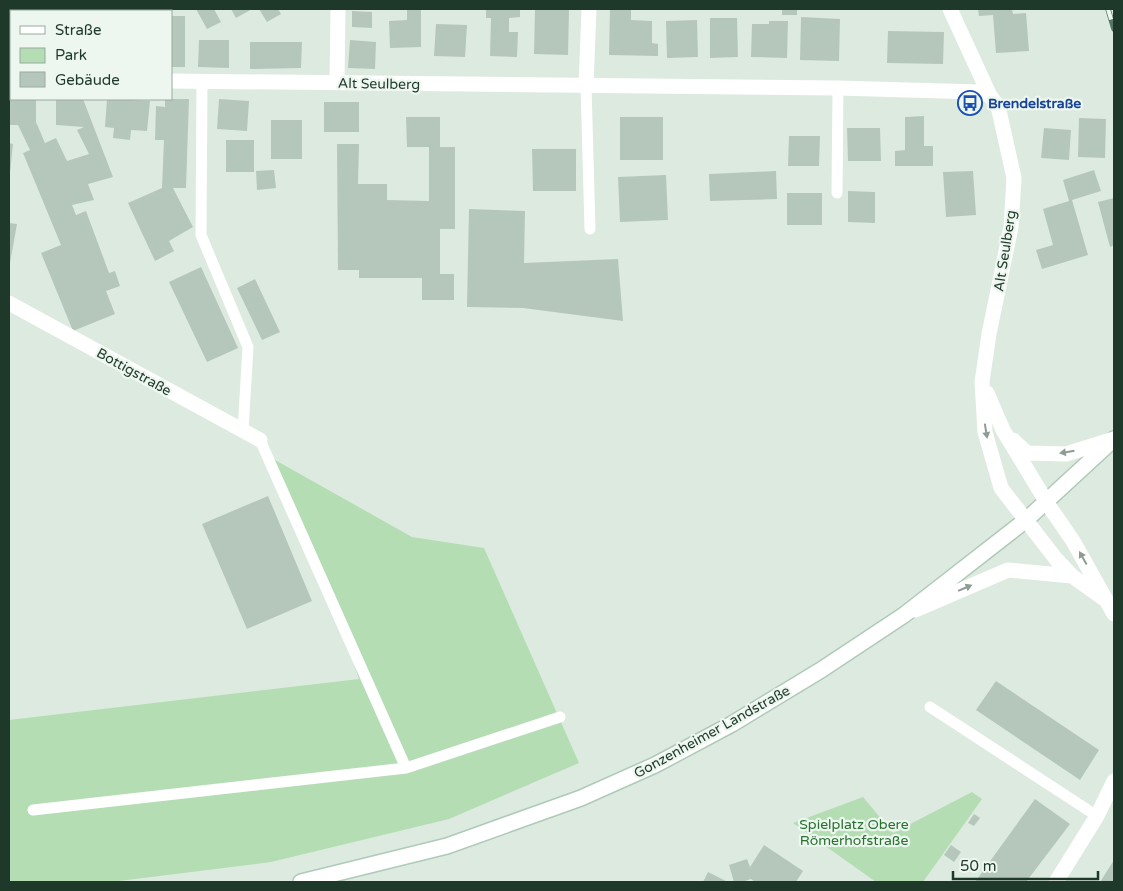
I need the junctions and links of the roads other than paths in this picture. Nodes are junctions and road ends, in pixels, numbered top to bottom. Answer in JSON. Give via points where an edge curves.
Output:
{"nodes":[{"id":1,"x":338,"y":9,"type":"edge"},
{"id":2,"x":589,"y":9,"type":"edge"},
{"id":3,"x":950,"y":9,"type":"edge"},
{"id":4,"x":172,"y":81,"type":"edge"},
{"id":5,"x":202,"y":81,"type":"junction"},
{"id":6,"x":337,"y":83,"type":"junction"},
{"id":7,"x":586,"y":86,"type":"junction"},
{"id":8,"x":838,"y":88,"type":"junction"},
{"id":9,"x":990,"y":96,"type":"junction"},
{"id":10,"x":837,"y":193,"type":"dead end"},
{"id":11,"x":590,"y":229,"type":"dead end"},
{"id":12,"x":9,"y":303,"type":"edge"},
{"id":13,"x":982,"y":382,"type":"junction"},
{"id":14,"x":1003,"y":430,"type":"junction"},
{"id":15,"x":243,"y":431,"type":"junction"},
{"id":16,"x":1114,"y":439,"type":"edge"},
{"id":17,"x":260,"y":440,"type":"joint"},
{"id":18,"x":1047,"y":504,"type":"junction"},
{"id":19,"x":1026,"y":520,"type":"junction"},
{"id":20,"x":1072,"y":576,"type":"junction"},
{"id":21,"x":1111,"y":607,"type":"edge"},
{"id":22,"x":904,"y":615,"type":"junction"},
{"id":23,"x":930,"y":707,"type":"dead end"},
{"id":24,"x":560,"y":717,"type":"dead end"},
{"id":25,"x":406,"y":768,"type":"junction"},
{"id":26,"x":1114,"y":781,"type":"edge"},
{"id":27,"x":33,"y":810,"type":"dead end"},
{"id":28,"x":1098,"y":816,"type":"junction"},
{"id":29,"x":300,"y":882,"type":"edge"},
{"id":30,"x":1056,"y":882,"type":"edge"}],
"edges":[{"from":1,"to":6,"type":"street"},
{"from":2,"to":7,"type":"street"},
{"from":3,"to":9,"type":"street"},
{"from":4,"to":5,"type":"street","name":"Alt Seulberg"},
{"from":5,"to":6,"type":"street","name":"Alt Seulberg"},
{"from":5,"to":15,"type":"lane","via":[[201,235],[248,347]]},
{"from":6,"to":7,"type":"street","name":"Alt Seulberg"},
{"from":7,"to":8,"type":"street","name":"Alt Seulberg"},
{"from":7,"to":11,"type":"lane"},
{"from":8,"to":9,"type":"street","name":"Alt Seulberg","via":[[978,92]]},
{"from":8,"to":10,"type":"lane"},
{"from":9,"to":13,"type":"street","name":"Alt Seulberg","via":[[998,106],[1014,178],[1011,227]]},
{"from":12,"to":15,"type":"street","name":"Bottigstraße"},
{"from":13,"to":14,"type":"street"},
{"from":13,"to":19,"type":"street","name":"Alt Seulberg","one_way":true,"via":[[985,432],[1001,488]]},
{"from":16,"to":14,"type":"street","one_way":true,"via":[[1066,454],[1026,453]]},
{"from":14,"to":18,"type":"street"},
{"from":15,"to":17,"type":"street","name":"Bottigstraße"},
{"from":16,"to":18,"type":"street","name":"Gonzenheimer Landstraße"},
{"from":17,"to":25,"type":"lane"},
{"from":18,"to":19,"type":"street","name":"Gonzenheimer Landstraße"},
{"from":21,"to":18,"type":"street","one_way":true,"via":[[1073,540]]},
{"from":19,"to":20,"type":"street","name":"Alt Seulberg"},
{"from":19,"to":22,"type":"street","name":"Gonzenheimer Landstraße"},
{"from":20,"to":21,"type":"street","name":"Alt Seulberg"},
{"from":22,"to":20,"type":"street","one_way":true,"via":[[1008,570]]},
{"from":22,"to":29,"type":"street","name":"Gonzenheimer Landstraße","via":[[732,724],[655,765],[581,798],[447,846]]},
{"from":23,"to":28,"type":"lane"},
{"from":24,"to":25,"type":"lane"},
{"from":25,"to":27,"type":"lane"},
{"from":26,"to":28,"type":"street"},
{"from":28,"to":30,"type":"street"}]}
